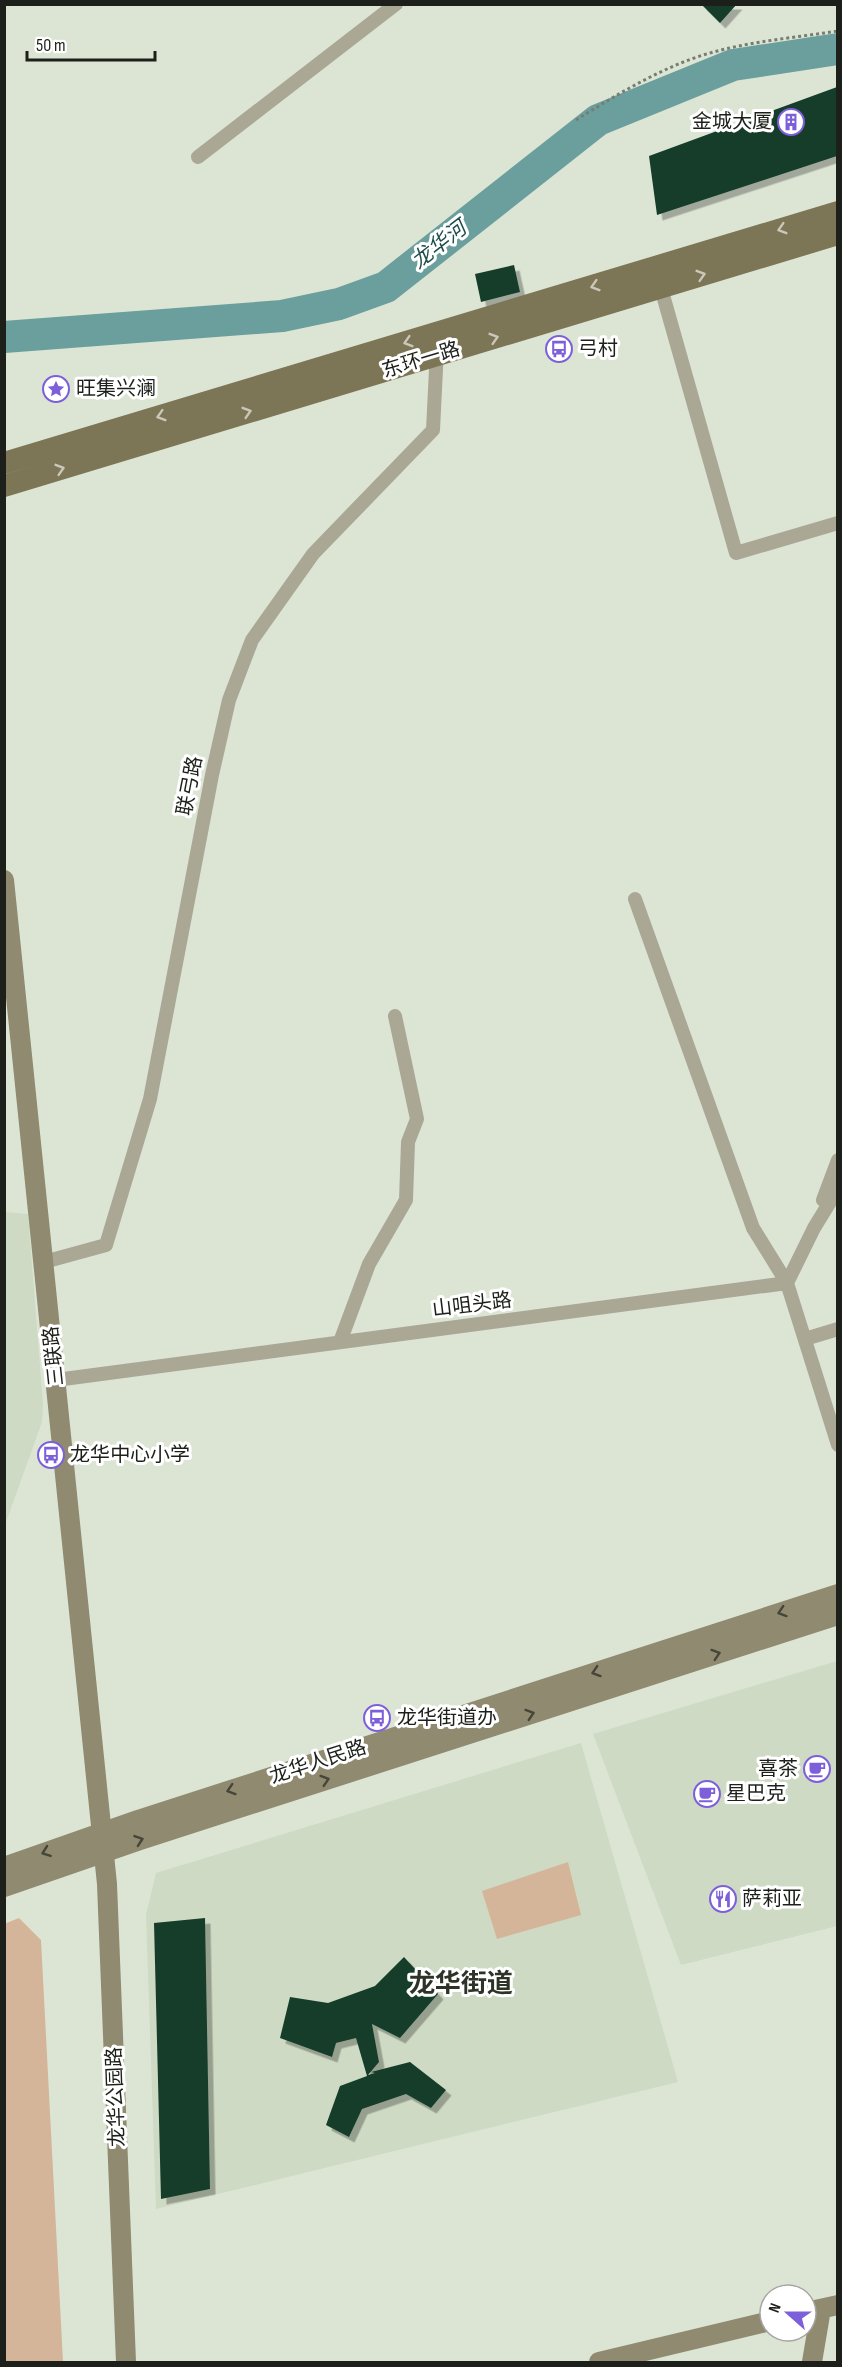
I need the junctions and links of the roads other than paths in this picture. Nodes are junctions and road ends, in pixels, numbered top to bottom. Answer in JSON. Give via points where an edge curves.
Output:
{"nodes":[{"id":1,"x":396,"y":4,"type":"edge"},
{"id":2,"x":198,"y":157,"type":"dead end"},
{"id":3,"x":837,"y":212,"type":"edge"},
{"id":4,"x":837,"y":234,"type":"edge"},
{"id":5,"x":658,"y":277,"type":"junction"},
{"id":6,"x":437,"y":344,"type":"junction"},
{"id":7,"x":4,"y":463,"type":"edge"},
{"id":8,"x":4,"y":486,"type":"edge"},
{"id":9,"x":837,"y":523,"type":"edge"},
{"id":10,"x":4,"y":880,"type":"edge"},
{"id":11,"x":635,"y":899,"type":"dead end"},
{"id":12,"x":395,"y":1016,"type":"dead end"},
{"id":13,"x":837,"y":1160,"type":"edge"},
{"id":14,"x":837,"y":1189,"type":"edge"},
{"id":15,"x":814,"y":1228,"type":"junction"},
{"id":16,"x":44,"y":1262,"type":"junction"},
{"id":17,"x":787,"y":1284,"type":"junction"},
{"id":18,"x":837,"y":1329,"type":"edge"},
{"id":19,"x":805,"y":1339,"type":"junction"},
{"id":20,"x":340,"y":1342,"type":"junction"},
{"id":21,"x":56,"y":1380,"type":"junction"},
{"id":22,"x":837,"y":1445,"type":"edge"},
{"id":23,"x":837,"y":1594,"type":"edge"},
{"id":24,"x":837,"y":1614,"type":"edge"},
{"id":25,"x":103,"y":1842,"type":"junction"},
{"id":26,"x":4,"y":1867,"type":"edge"},
{"id":27,"x":4,"y":1887,"type":"edge"},
{"id":28,"x":822,"y":2309,"type":"edge"},
{"id":29,"x":758,"y":2324,"type":"edge"},
{"id":30,"x":126,"y":2362,"type":"edge"},
{"id":31,"x":599,"y":2362,"type":"edge"},
{"id":32,"x":812,"y":2362,"type":"edge"}],
"edges":[{"from":1,"to":2,"type":"street"},
{"from":3,"to":5,"type":"main road","name":"东环一路","one_way":true},
{"from":5,"to":4,"type":"main road","name":"东环一路","one_way":true},
{"from":5,"to":6,"type":"main road","name":"东环一路"},
{"from":5,"to":9,"type":"street","via":[[736,553]]},
{"from":6,"to":7,"type":"main road","name":"东环一路","one_way":true},
{"from":8,"to":6,"type":"main road","name":"东环一路","one_way":true},
{"from":6,"to":16,"type":"street","name":"联弓路","via":[[433,430],[313,554],[252,640],[229,700],[212,775],[150,1099],[106,1245]]},
{"from":10,"to":16,"type":"main road","name":"三联路"},
{"from":11,"to":17,"type":"street","via":[[753,1228]]},
{"from":12,"to":20,"type":"street","via":[[417,1119],[408,1142],[406,1200],[369,1264]]},
{"from":13,"to":15,"type":"street"},
{"from":14,"to":15,"type":"street"},
{"from":15,"to":17,"type":"street"},
{"from":16,"to":21,"type":"main road","name":"三联路"},
{"from":17,"to":19,"type":"street"},
{"from":17,"to":20,"type":"street","name":"山咀头路"},
{"from":18,"to":19,"type":"street"},
{"from":19,"to":22,"type":"street"},
{"from":20,"to":21,"type":"street","name":"山咀头路"},
{"from":21,"to":25,"type":"main road","name":"三联路"},
{"from":23,"to":25,"type":"main road","name":"龙华人民路","one_way":true},
{"from":25,"to":24,"type":"main road","name":"龙华人民路","one_way":true},
{"from":25,"to":26,"type":"main road","name":"龙华人民路","one_way":true},
{"from":25,"to":27,"type":"main road","name":"龙华人民路"},
{"from":25,"to":30,"type":"main road","name":"龙华公园路"},
{"from":28,"to":32,"type":"main road"},
{"from":29,"to":31,"type":"main road"}]}
